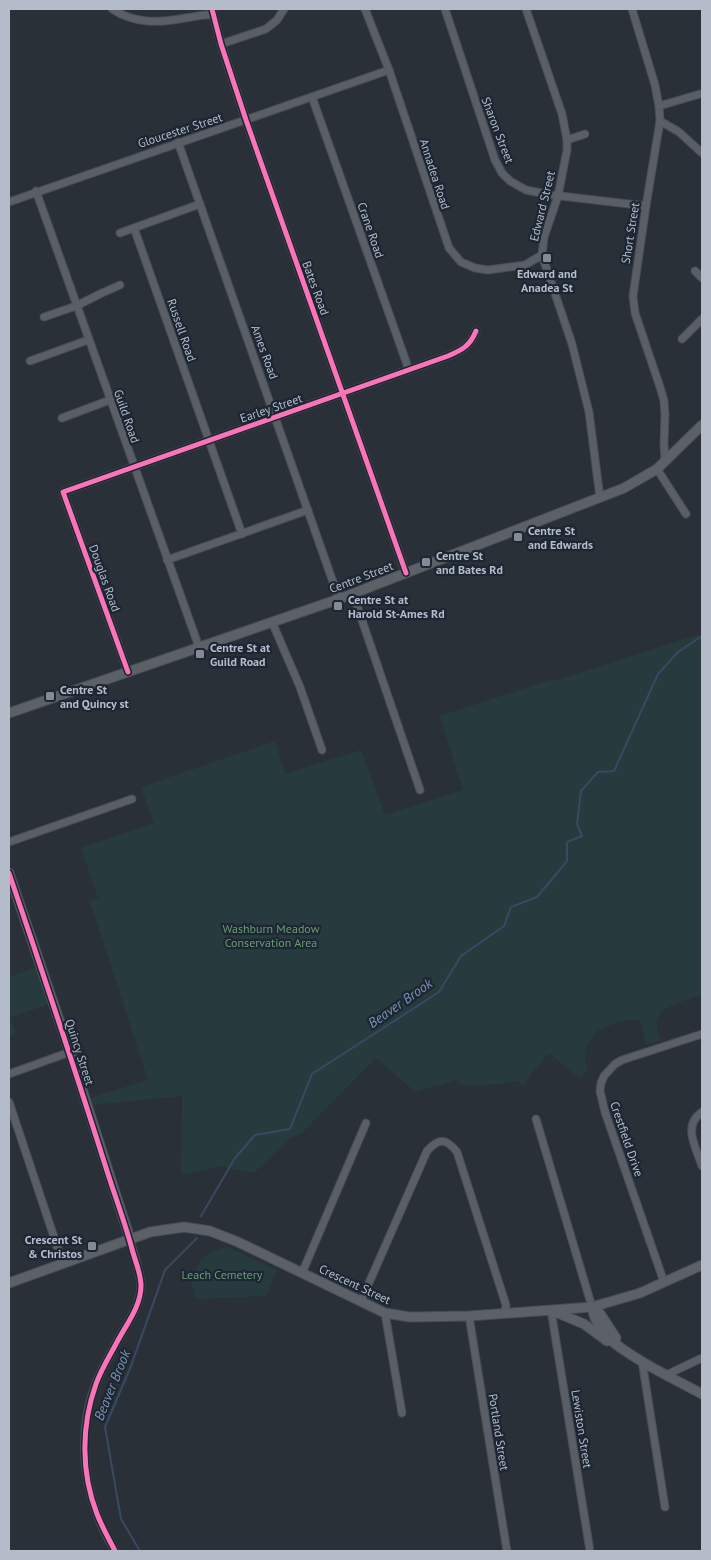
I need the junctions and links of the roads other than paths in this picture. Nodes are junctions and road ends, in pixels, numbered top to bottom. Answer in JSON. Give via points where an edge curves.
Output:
{"nodes":[{"id":1,"x":112,"y":9,"type":"edge"},
{"id":2,"x":284,"y":9,"type":"edge"},
{"id":3,"x":365,"y":9,"type":"edge"},
{"id":4,"x":444,"y":9,"type":"edge"},
{"id":5,"x":526,"y":9,"type":"edge"},
{"id":6,"x":632,"y":9,"type":"edge"},
{"id":7,"x":212,"y":12,"type":"edge"},
{"id":8,"x":221,"y":44,"type":"junction"},
{"id":9,"x":389,"y":70,"type":"junction"},
{"id":10,"x":700,"y":94,"type":"dead end"},
{"id":11,"x":312,"y":96,"type":"junction"},
{"id":12,"x":659,"y":106,"type":"junction"},
{"id":13,"x":246,"y":120,"type":"junction"},
{"id":14,"x":660,"y":121,"type":"junction"},
{"id":15,"x":585,"y":134,"type":"dead end"},
{"id":16,"x":567,"y":140,"type":"junction"},
{"id":17,"x":178,"y":142,"type":"junction"},
{"id":18,"x":702,"y":153,"type":"edge"},
{"id":19,"x":36,"y":191,"type":"junction"},
{"id":20,"x":558,"y":196,"type":"junction"},
{"id":21,"x":9,"y":202,"type":"edge"},
{"id":22,"x":200,"y":204,"type":"junction"},
{"id":23,"x":646,"y":206,"type":"junction"},
{"id":24,"x":134,"y":228,"type":"junction"},
{"id":25,"x":120,"y":233,"type":"dead end"},
{"id":26,"x":542,"y":255,"type":"junction"},
{"id":27,"x":694,"y":271,"type":"dead end"},
{"id":28,"x":702,"y":278,"type":"edge"},
{"id":29,"x":120,"y":285,"type":"dead end"},
{"id":30,"x":76,"y":306,"type":"junction"},
{"id":31,"x":44,"y":317,"type":"dead end"},
{"id":32,"x":702,"y":319,"type":"edge"},
{"id":33,"x":476,"y":331,"type":"dead end"},
{"id":34,"x":682,"y":339,"type":"dead end"},
{"id":35,"x":88,"y":340,"type":"junction"},
{"id":36,"x":30,"y":361,"type":"dead end"},
{"id":37,"x":409,"y":370,"type":"junction"},
{"id":38,"x":343,"y":394,"type":"junction"},
{"id":39,"x":110,"y":400,"type":"junction"},
{"id":40,"x":62,"y":418,"type":"dead end"},
{"id":41,"x":276,"y":418,"type":"junction"},
{"id":42,"x":702,"y":424,"type":"edge"},
{"id":43,"x":208,"y":440,"type":"junction"},
{"id":44,"x":664,"y":461,"type":"junction"},
{"id":45,"x":133,"y":466,"type":"junction"},
{"id":46,"x":656,"y":469,"type":"junction"},
{"id":47,"x":63,"y":492,"type":"joint"},
{"id":48,"x":600,"y":498,"type":"junction"},
{"id":49,"x":308,"y":510,"type":"junction"},
{"id":50,"x":686,"y":514,"type":"dead end"},
{"id":51,"x":242,"y":534,"type":"junction"},
{"id":52,"x":168,"y":560,"type":"junction"},
{"id":53,"x":406,"y":573,"type":"junction"},
{"id":54,"x":353,"y":594,"type":"junction"},
{"id":55,"x":339,"y":599,"type":"junction"},
{"id":56,"x":272,"y":622,"type":"junction"},
{"id":57,"x":199,"y":647,"type":"junction"},
{"id":58,"x":128,"y":672,"type":"junction"},
{"id":59,"x":9,"y":713,"type":"edge"},
{"id":60,"x":322,"y":750,"type":"dead end"},
{"id":61,"x":420,"y":790,"type":"dead end"},
{"id":62,"x":132,"y":799,"type":"dead end"},
{"id":63,"x":9,"y":842,"type":"edge"},
{"id":64,"x":9,"y":873,"type":"edge"},
{"id":65,"x":702,"y":1034,"type":"edge"},
{"id":66,"x":70,"y":1052,"type":"junction"},
{"id":67,"x":9,"y":1074,"type":"edge"},
{"id":68,"x":9,"y":1102,"type":"edge"},
{"id":69,"x":702,"y":1112,"type":"edge"},
{"id":70,"x":536,"y":1119,"type":"dead end"},
{"id":71,"x":366,"y":1123,"type":"dead end"},
{"id":72,"x":702,"y":1166,"type":"edge"},
{"id":73,"x":130,"y":1239,"type":"junction"},
{"id":74,"x":63,"y":1264,"type":"junction"},
{"id":75,"x":702,"y":1265,"type":"edge"},
{"id":76,"x":302,"y":1273,"type":"junction"},
{"id":77,"x":664,"y":1282,"type":"junction"},
{"id":78,"x":9,"y":1283,"type":"edge"},
{"id":79,"x":361,"y":1301,"type":"junction"},
{"id":80,"x":592,"y":1307,"type":"junction"},
{"id":81,"x":551,"y":1310,"type":"junction"},
{"id":82,"x":386,"y":1313,"type":"junction"},
{"id":83,"x":505,"y":1313,"type":"junction"},
{"id":84,"x":469,"y":1316,"type":"junction"},
{"id":85,"x":623,"y":1348,"type":"junction"},
{"id":86,"x":702,"y":1358,"type":"edge"},
{"id":87,"x":642,"y":1361,"type":"junction"},
{"id":88,"x":666,"y":1375,"type":"junction"},
{"id":89,"x":702,"y":1394,"type":"edge"},
{"id":90,"x":402,"y":1413,"type":"dead end"},
{"id":91,"x":665,"y":1507,"type":"dead end"},
{"id":92,"x":115,"y":1551,"type":"edge"},
{"id":93,"x":507,"y":1551,"type":"edge"},
{"id":94,"x":590,"y":1551,"type":"edge"}],
"edges":[{"from":1,"to":7,"type":"street","via":[[121,15],[154,22]]},
{"from":2,"to":8,"type":"street","via":[[266,29]]},
{"from":3,"to":9,"type":"street","name":"Annadea Road"},
{"from":4,"to":20,"type":"street","name":"Sharon Street","via":[[502,173],[526,190]]},
{"from":5,"to":16,"type":"street","name":"Edward Street","via":[[562,114]]},
{"from":6,"to":12,"type":"street","name":"Short Street"},
{"from":7,"to":8,"type":"street","name":"Bates Road"},
{"from":8,"to":13,"type":"street","name":"Bates Road"},
{"from":9,"to":11,"type":"street","name":"Gloucester Street"},
{"from":9,"to":26,"type":"street","name":"Annadea Road","via":[[449,248],[461,262],[488,270],[525,265]]},
{"from":10,"to":12,"type":"street"},
{"from":11,"to":13,"type":"street","name":"Gloucester Street"},
{"from":11,"to":37,"type":"street","name":"Crane Road"},
{"from":12,"to":14,"type":"street","name":"Short Street"},
{"from":13,"to":17,"type":"street","name":"Gloucester Street"},
{"from":13,"to":38,"type":"street","name":"Bates Road"},
{"from":14,"to":18,"type":"street","via":[[679,132]]},
{"from":14,"to":23,"type":"street","name":"Short Street"},
{"from":15,"to":16,"type":"street"},
{"from":16,"to":20,"type":"street","name":"Edward Street"},
{"from":17,"to":19,"type":"street","name":"Gloucester Street"},
{"from":17,"to":22,"type":"street","name":"Ames Road"},
{"from":19,"to":21,"type":"street","name":"Gloucester Street"},
{"from":19,"to":30,"type":"street","name":"Guild Road"},
{"from":20,"to":23,"type":"street","name":"Sharon Street"},
{"from":20,"to":26,"type":"street","name":"Edward Street","via":[[544,237]]},
{"from":22,"to":24,"type":"street"},
{"from":22,"to":41,"type":"street","name":"Ames Road"},
{"from":23,"to":44,"type":"street","name":"Short Street","via":[[634,304],[664,401]]},
{"from":24,"to":25,"type":"street"},
{"from":24,"to":43,"type":"street","name":"Russell Road"},
{"from":26,"to":48,"type":"street","name":"Edward Street","via":[[572,344],[589,412]]},
{"from":27,"to":28,"type":"street"},
{"from":29,"to":30,"type":"street"},
{"from":30,"to":31,"type":"street"},
{"from":30,"to":35,"type":"street","name":"Guild Road"},
{"from":32,"to":34,"type":"street"},
{"from":33,"to":37,"type":"street","name":"Earley Street","via":[[466,348]]},
{"from":35,"to":36,"type":"street"},
{"from":35,"to":39,"type":"street","name":"Guild Road"},
{"from":37,"to":38,"type":"street","name":"Earley Street"},
{"from":38,"to":41,"type":"street","name":"Earley Street"},
{"from":38,"to":53,"type":"street","name":"Bates Road"},
{"from":39,"to":40,"type":"street"},
{"from":39,"to":45,"type":"street","name":"Guild Road"},
{"from":41,"to":43,"type":"street","name":"Earley Street"},
{"from":41,"to":49,"type":"street","name":"Ames Road"},
{"from":42,"to":44,"type":"main road","name":"Centre Street"},
{"from":43,"to":45,"type":"street","name":"Earley Street"},
{"from":43,"to":51,"type":"street","name":"Russell Road"},
{"from":44,"to":46,"type":"main road","name":"Centre Street"},
{"from":45,"to":47,"type":"street","name":"Earley Street"},
{"from":45,"to":52,"type":"street","name":"Guild Road"},
{"from":46,"to":48,"type":"main road","name":"Centre Street"},
{"from":46,"to":50,"type":"street"},
{"from":47,"to":58,"type":"street","name":"Douglas Road"},
{"from":48,"to":53,"type":"main road","name":"Centre Street"},
{"from":49,"to":51,"type":"street"},
{"from":49,"to":55,"type":"street","name":"Ames Road"},
{"from":51,"to":52,"type":"street"},
{"from":52,"to":57,"type":"street","name":"Guild Road"},
{"from":53,"to":54,"type":"main road","name":"Centre Street"},
{"from":54,"to":55,"type":"main road","name":"Centre Street"},
{"from":54,"to":61,"type":"street"},
{"from":55,"to":56,"type":"main road","name":"Centre Street"},
{"from":56,"to":57,"type":"main road","name":"Centre Street"},
{"from":56,"to":60,"type":"street","via":[[300,686]]},
{"from":57,"to":58,"type":"main road","name":"Centre Street"},
{"from":58,"to":59,"type":"main road","name":"Centre Street"},
{"from":62,"to":63,"type":"street"},
{"from":64,"to":66,"type":"main road","name":"Quincy Street"},
{"from":65,"to":77,"type":"street","name":"Crestfield Drive","via":[[622,1060],[608,1070],[601,1083],[604,1107]]},
{"from":66,"to":67,"type":"street"},
{"from":66,"to":73,"type":"main road","name":"Quincy Street"},
{"from":68,"to":74,"type":"street"},
{"from":69,"to":72,"type":"street","via":[[696,1116],[691,1128]]},
{"from":70,"to":80,"type":"street"},
{"from":71,"to":76,"type":"street"},
{"from":73,"to":74,"type":"main road","name":"Crescent Street"},
{"from":73,"to":76,"type":"main road","name":"Crescent Street","via":[[184,1226],[210,1231],[284,1262]]},
{"from":73,"to":92,"type":"street","via":[[140,1274],[140,1296],[96,1384],[85,1433],[90,1490],[100,1521]]},
{"from":74,"to":78,"type":"main road","name":"Crescent Street"},
{"from":75,"to":77,"type":"main road","name":"Crescent Street"},
{"from":76,"to":79,"type":"main road","name":"Crescent Street"},
{"from":77,"to":80,"type":"main road","name":"Crescent Street"},
{"from":79,"to":82,"type":"main road","name":"Crescent Street"},
{"from":79,"to":83,"type":"street","via":[[427,1151],[435,1142],[444,1141],[458,1152],[506,1305]]},
{"from":80,"to":81,"type":"main road","name":"Crescent Street"},
{"from":80,"to":85,"type":"main road","via":[[600,1327]]},
{"from":81,"to":83,"type":"main road","name":"Crescent Street"},
{"from":81,"to":85,"type":"main road","via":[[579,1321],[611,1344]]},
{"from":81,"to":94,"type":"street","name":"Lewiston Street"},
{"from":82,"to":84,"type":"main road","name":"Crescent Street","via":[[410,1318]]},
{"from":82,"to":90,"type":"street"},
{"from":83,"to":84,"type":"main road","name":"Crescent Street"},
{"from":84,"to":93,"type":"street","name":"Portland Street"},
{"from":85,"to":87,"type":"main road"},
{"from":86,"to":88,"type":"street"},
{"from":87,"to":88,"type":"main road"},
{"from":87,"to":91,"type":"street"},
{"from":88,"to":89,"type":"main road"}]}
